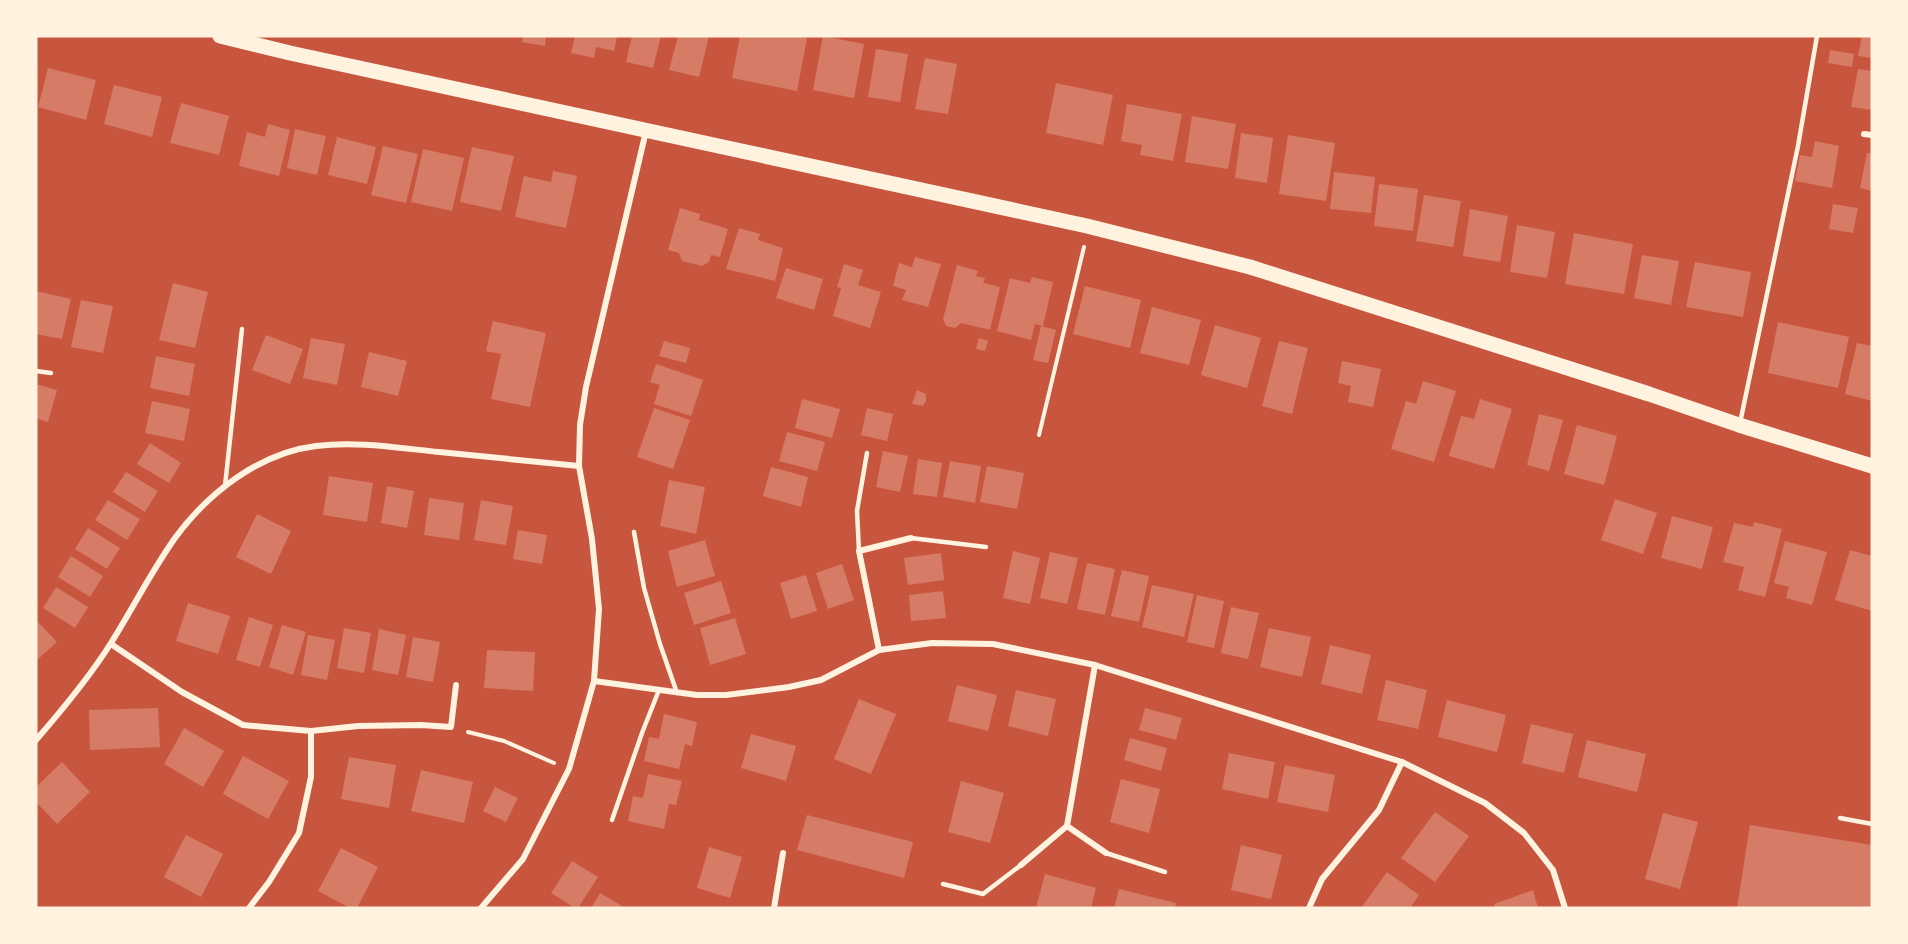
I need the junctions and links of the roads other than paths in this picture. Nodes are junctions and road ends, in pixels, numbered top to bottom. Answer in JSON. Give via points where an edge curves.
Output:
{"nodes":[{"id":1,"x":220,"y":36,"type":"edge"},
{"id":2,"x":1817,"y":36,"type":"edge"},
{"id":3,"x":646,"y":130,"type":"junction"},
{"id":4,"x":1864,"y":134,"type":"dead end"},
{"id":5,"x":1872,"y":135,"type":"edge"},
{"id":6,"x":242,"y":329,"type":"dead end"},
{"id":7,"x":36,"y":371,"type":"edge"},
{"id":8,"x":51,"y":373,"type":"dead end"},
{"id":9,"x":1739,"y":425,"type":"junction"},
{"id":10,"x":867,"y":453,"type":"dead end"},
{"id":11,"x":579,"y":466,"type":"junction"},
{"id":12,"x":1872,"y":466,"type":"edge"},
{"id":13,"x":225,"y":486,"type":"junction"},
{"id":14,"x":634,"y":532,"type":"dead end"},
{"id":15,"x":910,"y":538,"type":"joint"},
{"id":16,"x":986,"y":547,"type":"dead end"},
{"id":17,"x":859,"y":551,"type":"junction"},
{"id":18,"x":111,"y":644,"type":"junction"},
{"id":19,"x":879,"y":651,"type":"junction"},
{"id":20,"x":1095,"y":665,"type":"junction"},
{"id":21,"x":594,"y":681,"type":"junction"},
{"id":22,"x":456,"y":685,"type":"dead end"},
{"id":23,"x":659,"y":690,"type":"junction"},
{"id":24,"x":677,"y":693,"type":"junction"},
{"id":25,"x":311,"y":731,"type":"junction"},
{"id":26,"x":36,"y":740,"type":"edge"},
{"id":27,"x":1402,"y":762,"type":"junction"},
{"id":28,"x":1840,"y":818,"type":"dead end"},
{"id":29,"x":612,"y":820,"type":"dead end"},
{"id":30,"x":1872,"y":824,"type":"edge"},
{"id":31,"x":1067,"y":826,"type":"junction"},
{"id":32,"x":783,"y":853,"type":"dead end"},
{"id":33,"x":1106,"y":853,"type":"joint"},
{"id":34,"x":1021,"y":865,"type":"joint"},
{"id":35,"x":1165,"y":872,"type":"dead end"},
{"id":36,"x":943,"y":884,"type":"dead end"},
{"id":37,"x":249,"y":908,"type":"edge"},
{"id":38,"x":481,"y":908,"type":"edge"},
{"id":39,"x":774,"y":908,"type":"edge"},
{"id":40,"x":1309,"y":908,"type":"edge"},
{"id":41,"x":1564,"y":908,"type":"edge"}],
"edges":[{"from":1,"to":3,"type":"main road"},
{"from":2,"to":9,"type":"lane"},
{"from":3,"to":9,"type":"main road","via":[[1087,226],[1250,267]]},
{"from":3,"to":11,"type":"street","via":[[586,387]]},
{"from":4,"to":5,"type":"street"},
{"from":6,"to":13,"type":"lane"},
{"from":7,"to":8,"type":"lane"},
{"from":9,"to":12,"type":"main road"},
{"from":10,"to":17,"type":"lane","via":[[857,511]]},
{"from":11,"to":13,"type":"street","via":[[370,445],[316,446],[269,460]]},
{"from":11,"to":21,"type":"street","via":[[599,609]]},
{"from":13,"to":18,"type":"street","via":[[203,504],[176,537]]},
{"from":14,"to":24,"type":"lane","via":[[644,588]]},
{"from":15,"to":16,"type":"lane"},
{"from":15,"to":17,"type":"street"},
{"from":17,"to":19,"type":"street"},
{"from":18,"to":25,"type":"street","via":[[182,692],[243,725]]},
{"from":18,"to":26,"type":"street"},
{"from":19,"to":20,"type":"street","via":[[932,643],[993,644]]},
{"from":19,"to":24,"type":"street","via":[[821,680],[789,687],[726,695]]},
{"from":20,"to":27,"type":"street"},
{"from":20,"to":31,"type":"street"},
{"from":21,"to":23,"type":"street"},
{"from":21,"to":38,"type":"street","via":[[569,769],[523,859]]},
{"from":22,"to":25,"type":"street","via":[[452,727],[358,726]]},
{"from":23,"to":24,"type":"street"},
{"from":23,"to":29,"type":"lane"},
{"from":25,"to":37,"type":"street","via":[[310,777],[299,833]]},
{"from":27,"to":40,"type":"street","via":[[1379,810],[1322,879]]},
{"from":27,"to":41,"type":"street","via":[[1485,802],[1524,833],[1553,870]]},
{"from":28,"to":30,"type":"lane"},
{"from":31,"to":33,"type":"street"},
{"from":31,"to":34,"type":"street"},
{"from":32,"to":39,"type":"street"},
{"from":33,"to":35,"type":"lane"},
{"from":34,"to":36,"type":"lane","via":[[983,894]]}]}
